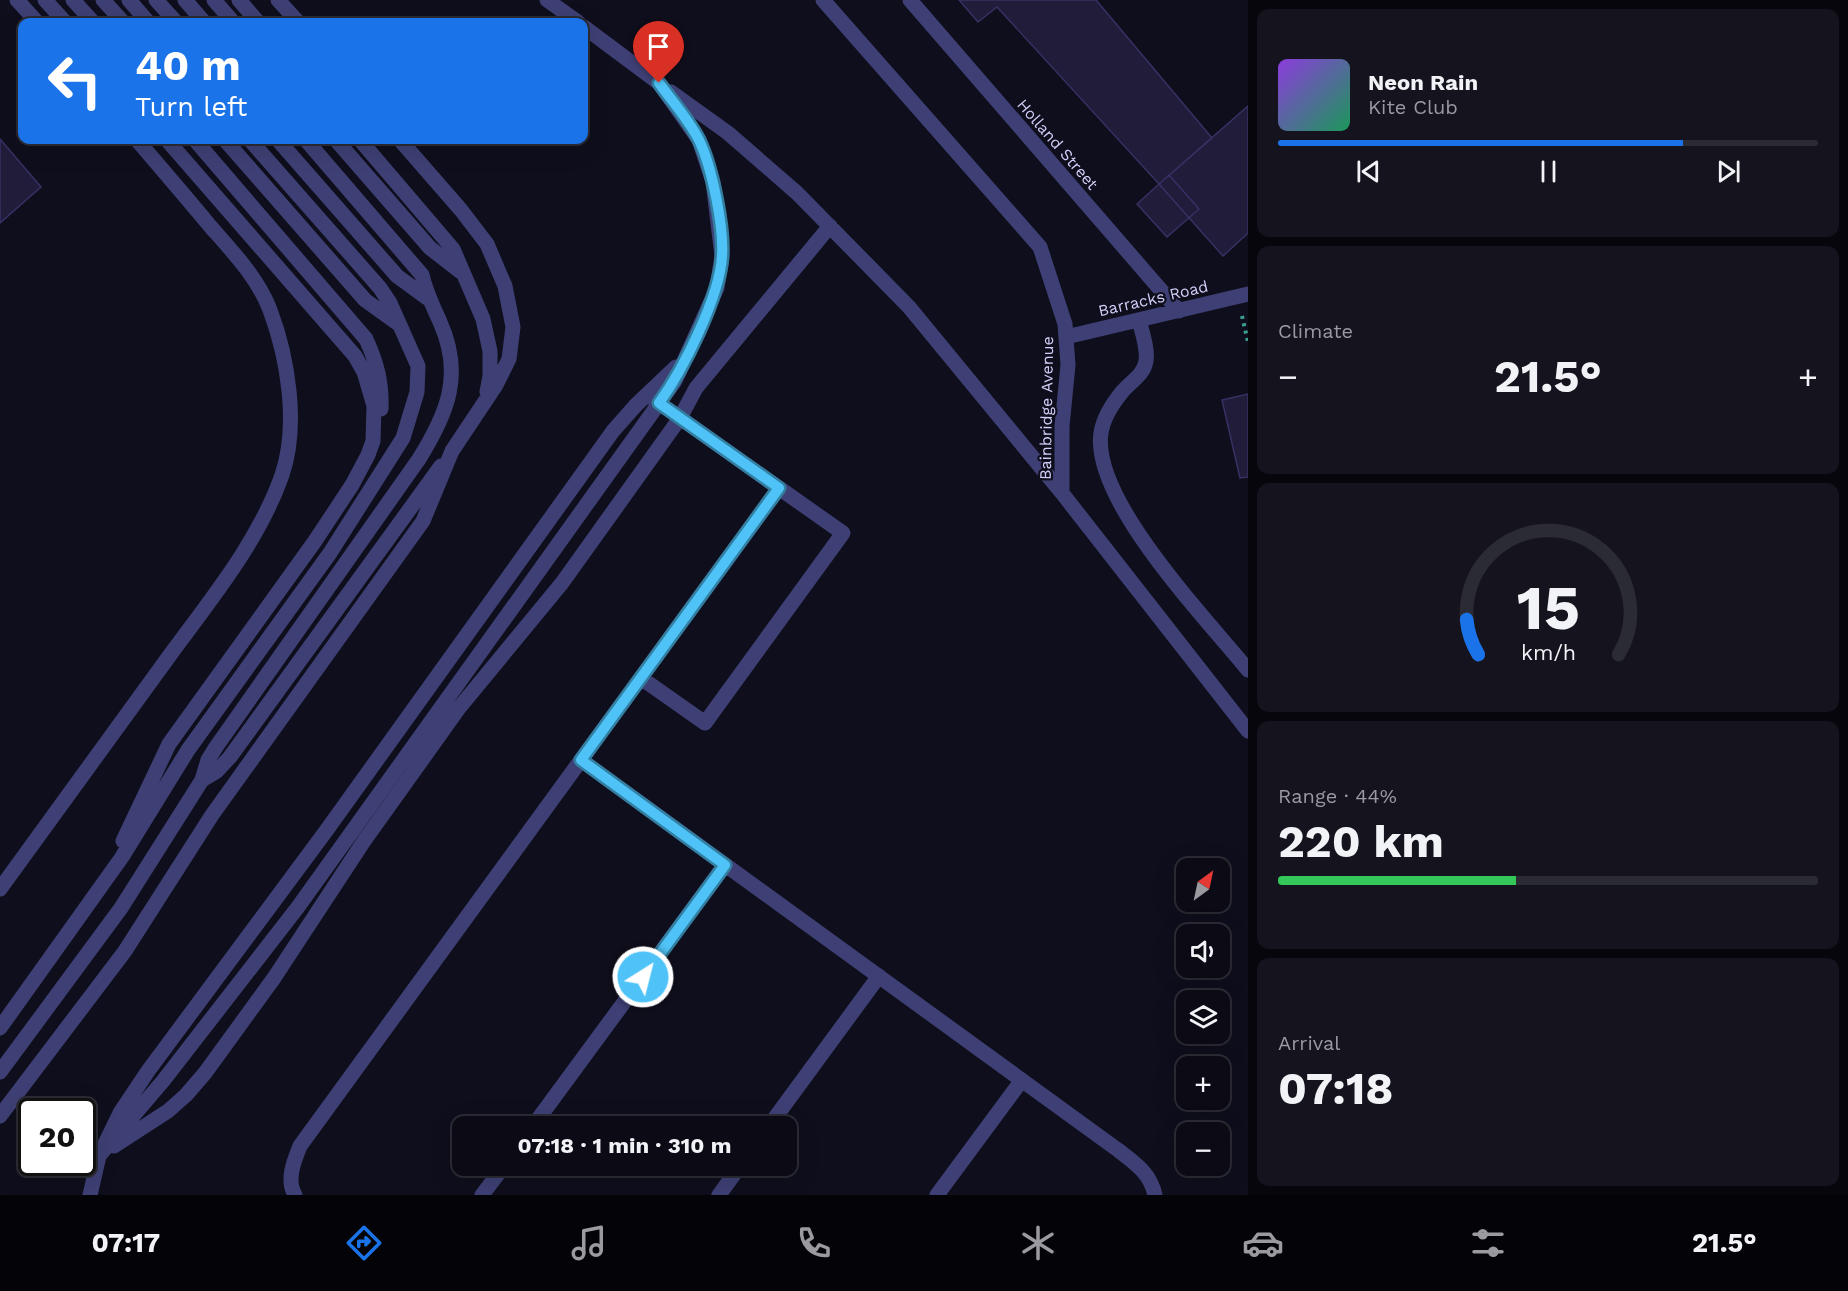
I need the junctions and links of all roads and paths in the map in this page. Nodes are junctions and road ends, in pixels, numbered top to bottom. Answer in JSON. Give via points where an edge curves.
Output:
{"nodes":[{"id":1,"x":18,"y":0,"type":"edge"},
{"id":2,"x":45,"y":0,"type":"edge"},
{"id":3,"x":73,"y":0,"type":"edge"},
{"id":4,"x":103,"y":0,"type":"edge"},
{"id":5,"x":129,"y":0,"type":"edge"},
{"id":6,"x":156,"y":0,"type":"edge"},
{"id":7,"x":185,"y":0,"type":"edge"},
{"id":8,"x":214,"y":0,"type":"edge"},
{"id":9,"x":239,"y":0,"type":"edge"},
{"id":10,"x":278,"y":0,"type":"edge"},
{"id":11,"x":547,"y":0,"type":"edge"},
{"id":12,"x":823,"y":0,"type":"edge"},
{"id":13,"x":910,"y":0,"type":"edge"},
{"id":14,"x":34,"y":18,"type":"edge"},
{"id":15,"x":61,"y":18,"type":"edge"},
{"id":16,"x":89,"y":18,"type":"edge"},
{"id":17,"x":119,"y":18,"type":"edge"},
{"id":18,"x":145,"y":18,"type":"edge"},
{"id":19,"x":172,"y":18,"type":"edge"},
{"id":20,"x":201,"y":18,"type":"edge"},
{"id":21,"x":230,"y":18,"type":"edge"},
{"id":22,"x":255,"y":18,"type":"edge"},
{"id":23,"x":294,"y":18,"type":"edge"},
{"id":24,"x":572,"y":18,"type":"edge"},
{"id":25,"x":588,"y":30,"type":"edge"},
{"id":26,"x":659,"y":83,"type":"junction"},
{"id":27,"x":140,"y":144,"type":"edge"},
{"id":28,"x":170,"y":144,"type":"edge"},
{"id":29,"x":198,"y":144,"type":"edge"},
{"id":30,"x":228,"y":144,"type":"edge"},
{"id":31,"x":254,"y":144,"type":"edge"},
{"id":32,"x":282,"y":144,"type":"edge"},
{"id":33,"x":310,"y":144,"type":"edge"},
{"id":34,"x":339,"y":144,"type":"edge"},
{"id":35,"x":363,"y":144,"type":"edge"},
{"id":36,"x":403,"y":144,"type":"edge"},
{"id":37,"x":830,"y":226,"type":"junction"},
{"id":38,"x":462,"y":272,"type":"junction"},
{"id":39,"x":1248,"y":294,"type":"edge"},
{"id":40,"x":427,"y":298,"type":"junction"},
{"id":41,"x":1179,"y":311,"type":"junction"},
{"id":42,"x":1242,"y":316,"type":"dead end"},
{"id":43,"x":1139,"y":320,"type":"junction"},
{"id":44,"x":397,"y":323,"type":"junction"},
{"id":45,"x":1066,"y":337,"type":"junction"},
{"id":46,"x":1248,"y":342,"type":"edge"},
{"id":47,"x":653,"y":399,"type":"junction"},
{"id":48,"x":485,"y":402,"type":"junction"},
{"id":49,"x":680,"y":418,"type":"junction"},
{"id":50,"x":373,"y":441,"type":"junction"},
{"id":51,"x":452,"y":451,"type":"junction"},
{"id":52,"x":779,"y":488,"type":"junction"},
{"id":53,"x":1062,"y":493,"type":"junction"},
{"id":54,"x":1246,"y":660,"type":"edge"},
{"id":55,"x":641,"y":678,"type":"junction"},
{"id":56,"x":1248,"y":731,"type":"edge"},
{"id":57,"x":581,"y":760,"type":"junction"},
{"id":58,"x":202,"y":780,"type":"junction"},
{"id":59,"x":725,"y":865,"type":"junction"},
{"id":60,"x":108,"y":878,"type":"junction"},
{"id":61,"x":0,"y":890,"type":"edge"},
{"id":62,"x":879,"y":976,"type":"junction"},
{"id":63,"x":0,"y":1028,"type":"edge"},
{"id":64,"x":0,"y":1072,"type":"edge"},
{"id":65,"x":1022,"y":1080,"type":"junction"},
{"id":66,"x":0,"y":1116,"type":"edge"},
{"id":67,"x":539,"y":1116,"type":"edge"},
{"id":68,"x":776,"y":1116,"type":"edge"},
{"id":69,"x":99,"y":1156,"type":"junction"},
{"id":70,"x":496,"y":1176,"type":"edge"},
{"id":71,"x":733,"y":1176,"type":"edge"},
{"id":72,"x":90,"y":1195,"type":"edge"},
{"id":73,"x":295,"y":1195,"type":"edge"},
{"id":74,"x":482,"y":1195,"type":"edge"},
{"id":75,"x":719,"y":1195,"type":"edge"},
{"id":76,"x":937,"y":1195,"type":"edge"},
{"id":77,"x":1155,"y":1195,"type":"edge"}],
"edges":[{"from":1,"to":14,"type":"street"},
{"from":2,"to":15,"type":"street"},
{"from":3,"to":16,"type":"street"},
{"from":4,"to":17,"type":"street"},
{"from":5,"to":18,"type":"street"},
{"from":6,"to":19,"type":"street"},
{"from":7,"to":20,"type":"street"},
{"from":8,"to":21,"type":"street"},
{"from":9,"to":22,"type":"street"},
{"from":10,"to":23,"type":"street"},
{"from":11,"to":24,"type":"street"},
{"from":12,"to":45,"type":"street","name":"Bainbridge Avenue","via":[[1041,247]]},
{"from":13,"to":41,"type":"street","name":"Holland Street"},
{"from":25,"to":26,"type":"street"},
{"from":26,"to":37,"type":"street","via":[[728,133]]},
{"from":26,"to":47,"type":"street","via":[[699,140],[713,182],[722,256],[717,288],[684,359]]},
{"from":27,"to":61,"type":"street","via":[[227,245],[270,309],[289,396],[289,437],[283,474],[268,508],[222,583]]},
{"from":28,"to":50,"type":"street","via":[[355,356],[371,393]]},
{"from":29,"to":50,"type":"street","via":[[366,339],[381,383],[379,424]]},
{"from":30,"to":44,"type":"street","via":[[364,300]]},
{"from":31,"to":44,"type":"street","via":[[380,288]]},
{"from":32,"to":40,"type":"street","via":[[397,276]]},
{"from":33,"to":40,"type":"street","via":[[413,262],[422,275]]},
{"from":34,"to":38,"type":"street","via":[[430,248]]},
{"from":35,"to":38,"type":"street","via":[[442,234]]},
{"from":36,"to":48,"type":"street","via":[[486,244],[505,286],[513,327],[509,359]]},
{"from":37,"to":49,"type":"street","via":[[696,388]]},
{"from":37,"to":53,"type":"street","via":[[909,307]]},
{"from":38,"to":48,"type":"street","via":[[474,293],[490,351]]},
{"from":39,"to":41,"type":"street","name":"Barracks Road"},
{"from":40,"to":58,"type":"street","via":[[448,343],[452,370],[448,404],[438,428],[216,747]]},
{"from":41,"to":43,"type":"street","name":"Barracks Road"},
{"from":42,"to":46,"type":"path"},
{"from":43,"to":45,"type":"street","name":"Barracks Road"},
{"from":43,"to":54,"type":"street","via":[[1147,358],[1145,367],[1122,392],[1106,417],[1101,434],[1108,479],[1142,540]]},
{"from":44,"to":60,"type":"street","via":[[418,366],[417,392],[404,438],[330,553],[188,750]]},
{"from":45,"to":53,"type":"street","name":"Bainbridge Avenue"},
{"from":47,"to":49,"type":"street"},
{"from":47,"to":69,"type":"street","via":[[298,907],[177,1064]]},
{"from":47,"to":69,"type":"street","via":[[613,431],[148,1071],[120,1113]]},
{"from":48,"to":51,"type":"street"},
{"from":49,"to":52,"type":"street"},
{"from":49,"to":69,"type":"street","via":[[562,582],[446,727],[205,1073],[168,1111]]},
{"from":50,"to":60,"type":"street","via":[[352,485],[321,532],[169,744]]},
{"from":51,"to":58,"type":"street","via":[[230,757]]},
{"from":51,"to":66,"type":"street","via":[[423,521],[212,815],[125,951]]},
{"from":52,"to":55,"type":"street"},
{"from":52,"to":55,"type":"street","via":[[843,533],[712,714],[705,723]]},
{"from":53,"to":56,"type":"street","name":"Bainbridge Avenue"},
{"from":55,"to":57,"type":"street"},
{"from":57,"to":59,"type":"street"},
{"from":57,"to":73,"type":"street","via":[[300,1146],[292,1167]]},
{"from":58,"to":64,"type":"street","via":[[121,908]]},
{"from":59,"to":62,"type":"street"},
{"from":59,"to":67,"type":"street"},
{"from":60,"to":63,"type":"street"},
{"from":62,"to":65,"type":"street"},
{"from":62,"to":68,"type":"street"},
{"from":65,"to":76,"type":"street"},
{"from":65,"to":77,"type":"street","via":[[1142,1168]]},
{"from":69,"to":72,"type":"street"},
{"from":70,"to":74,"type":"street"},
{"from":71,"to":75,"type":"street"}]}
